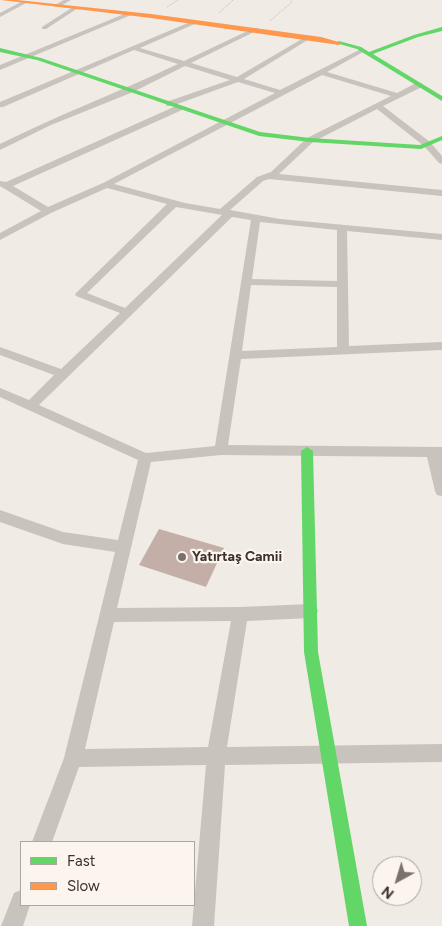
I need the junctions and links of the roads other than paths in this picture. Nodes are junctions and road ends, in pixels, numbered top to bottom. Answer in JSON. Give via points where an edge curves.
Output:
{"nodes":[{"id":1,"x":2,"y":0,"type":"edge"},
{"id":2,"x":25,"y":2,"type":"junction"},
{"id":3,"x":72,"y":4,"type":"edge"},
{"id":4,"x":129,"y":14,"type":"junction"},
{"id":5,"x":0,"y":15,"type":"edge"},
{"id":6,"x":195,"y":22,"type":"junction"},
{"id":7,"x":44,"y":28,"type":"dead end"},
{"id":8,"x":442,"y":29,"type":"edge"},
{"id":9,"x":258,"y":30,"type":"junction"},
{"id":10,"x":309,"y":37,"type":"junction"},
{"id":11,"x":133,"y":48,"type":"junction"},
{"id":12,"x":0,"y":50,"type":"edge"},
{"id":13,"x":366,"y":52,"type":"junction"},
{"id":14,"x":28,"y":56,"type":"junction"},
{"id":15,"x":187,"y":64,"type":"junction"},
{"id":16,"x":0,"y":68,"type":"edge"},
{"id":17,"x":77,"y":72,"type":"junction"},
{"id":18,"x":321,"y":72,"type":"junction"},
{"id":19,"x":240,"y":79,"type":"junction"},
{"id":20,"x":419,"y":84,"type":"junction"},
{"id":21,"x":130,"y":90,"type":"junction"},
{"id":22,"x":281,"y":93,"type":"junction"},
{"id":23,"x":397,"y":96,"type":"junction"},
{"id":24,"x":442,"y":99,"type":"edge"},
{"id":25,"x":0,"y":105,"type":"edge"},
{"id":26,"x":174,"y":106,"type":"junction"},
{"id":27,"x":377,"y":106,"type":"junction"},
{"id":28,"x":224,"y":123,"type":"junction"},
{"id":29,"x":442,"y":138,"type":"edge"},
{"id":30,"x":310,"y":140,"type":"junction"},
{"id":31,"x":427,"y":144,"type":"junction"},
{"id":32,"x":0,"y":147,"type":"edge"},
{"id":33,"x":442,"y":161,"type":"edge"},
{"id":34,"x":267,"y":176,"type":"junction"},
{"id":35,"x":3,"y":184,"type":"edge"},
{"id":36,"x":106,"y":185,"type":"junction"},
{"id":37,"x":442,"y":192,"type":"edge"},
{"id":38,"x":174,"y":203,"type":"junction"},
{"id":39,"x":48,"y":211,"type":"junction"},
{"id":40,"x":226,"y":213,"type":"junction"},
{"id":41,"x":256,"y":218,"type":"junction"},
{"id":42,"x":342,"y":228,"type":"junction"},
{"id":43,"x":0,"y":236,"type":"edge"},
{"id":44,"x":442,"y":237,"type":"edge"},
{"id":45,"x":246,"y":282,"type":"junction"},
{"id":46,"x":342,"y":284,"type":"junction"},
{"id":47,"x":128,"y":312,"type":"junction"},
{"id":48,"x":442,"y":346,"type":"edge"},
{"id":49,"x":343,"y":350,"type":"junction"},
{"id":50,"x":0,"y":351,"type":"edge"},
{"id":51,"x":235,"y":354,"type":"junction"},
{"id":52,"x":63,"y":374,"type":"junction"},
{"id":53,"x":0,"y":392,"type":"edge"},
{"id":54,"x":30,"y":406,"type":"junction"},
{"id":55,"x":221,"y":450,"type":"junction"},
{"id":56,"x":307,"y":451,"type":"junction"},
{"id":57,"x":437,"y":452,"type":"edge"},
{"id":58,"x":145,"y":458,"type":"junction"},
{"id":59,"x":442,"y":492,"type":"edge"},
{"id":60,"x":0,"y":516,"type":"edge"},
{"id":61,"x":125,"y":547,"type":"junction"},
{"id":62,"x":310,"y":611,"type":"junction"},
{"id":63,"x":240,"y":614,"type":"junction"},
{"id":64,"x":108,"y":615,"type":"junction"},
{"id":65,"x":442,"y":753,"type":"edge"},
{"id":66,"x":329,"y":754,"type":"junction"},
{"id":67,"x":216,"y":756,"type":"junction"},
{"id":68,"x":73,"y":758,"type":"junction"},
{"id":69,"x":42,"y":841,"type":"edge"},
{"id":70,"x":20,"y":903,"type":"edge"},
{"id":71,"x":12,"y":926,"type":"edge"},
{"id":72,"x":203,"y":926,"type":"edge"},
{"id":73,"x":358,"y":926,"type":"edge"}],
"edges":[{"from":1,"to":2,"type":"street"},
{"from":2,"to":3,"type":"street","via":[[57,6]]},
{"from":2,"to":5,"type":"street"},
{"from":3,"to":4,"type":"street"},
{"from":3,"to":7,"type":"street"},
{"from":4,"to":6,"type":"street"},
{"from":4,"to":14,"type":"street"},
{"from":6,"to":9,"type":"street"},
{"from":6,"to":11,"type":"street"},
{"from":8,"to":13,"type":"street"},
{"from":9,"to":10,"type":"street"},
{"from":9,"to":15,"type":"street"},
{"from":10,"to":13,"type":"street"},
{"from":10,"to":19,"type":"street"},
{"from":11,"to":15,"type":"street"},
{"from":11,"to":17,"type":"street"},
{"from":12,"to":14,"type":"street"},
{"from":13,"to":18,"type":"street"},
{"from":13,"to":20,"type":"street"},
{"from":14,"to":16,"type":"street"},
{"from":14,"to":17,"type":"street"},
{"from":15,"to":19,"type":"street"},
{"from":15,"to":21,"type":"street"},
{"from":17,"to":21,"type":"street"},
{"from":17,"to":25,"type":"street"},
{"from":18,"to":22,"type":"street"},
{"from":18,"to":23,"type":"street"},
{"from":19,"to":22,"type":"street"},
{"from":19,"to":26,"type":"street"},
{"from":20,"to":23,"type":"street"},
{"from":20,"to":24,"type":"street"},
{"from":21,"to":26,"type":"street"},
{"from":21,"to":32,"type":"street","via":[[48,123]]},
{"from":22,"to":28,"type":"street"},
{"from":23,"to":27,"type":"street"},
{"from":26,"to":28,"type":"street"},
{"from":26,"to":35,"type":"street"},
{"from":27,"to":30,"type":"street"},
{"from":27,"to":31,"type":"street"},
{"from":28,"to":30,"type":"street","via":[[259,134]]},
{"from":28,"to":36,"type":"street"},
{"from":29,"to":31,"type":"street"},
{"from":30,"to":31,"type":"street","via":[[421,147]]},
{"from":30,"to":34,"type":"street","via":[[274,174]]},
{"from":31,"to":33,"type":"street"},
{"from":34,"to":37,"type":"street"},
{"from":34,"to":40,"type":"street"},
{"from":35,"to":39,"type":"street"},
{"from":36,"to":38,"type":"street"},
{"from":36,"to":39,"type":"street"},
{"from":38,"to":40,"type":"street"},
{"from":38,"to":47,"type":"street","via":[[80,294]]},
{"from":39,"to":43,"type":"street"},
{"from":40,"to":41,"type":"street"},
{"from":40,"to":47,"type":"street"},
{"from":41,"to":42,"type":"street"},
{"from":41,"to":45,"type":"street"},
{"from":42,"to":44,"type":"street"},
{"from":42,"to":46,"type":"street"},
{"from":45,"to":46,"type":"street"},
{"from":45,"to":51,"type":"street"},
{"from":46,"to":49,"type":"street"},
{"from":47,"to":52,"type":"street"},
{"from":48,"to":49,"type":"street"},
{"from":49,"to":51,"type":"street"},
{"from":50,"to":52,"type":"street"},
{"from":51,"to":55,"type":"street"},
{"from":52,"to":54,"type":"street"},
{"from":53,"to":54,"type":"street"},
{"from":54,"to":58,"type":"street"},
{"from":55,"to":56,"type":"street"},
{"from":55,"to":58,"type":"street"},
{"from":56,"to":57,"type":"street"},
{"from":56,"to":62,"type":"street"},
{"from":57,"to":59,"type":"street"},
{"from":58,"to":61,"type":"street"},
{"from":60,"to":61,"type":"street","via":[[64,538]]},
{"from":61,"to":64,"type":"street"},
{"from":62,"to":63,"type":"street"},
{"from":62,"to":66,"type":"street","via":[[311,652]]},
{"from":63,"to":64,"type":"street"},
{"from":63,"to":67,"type":"street"},
{"from":64,"to":68,"type":"street"},
{"from":65,"to":66,"type":"street"},
{"from":66,"to":67,"type":"street"},
{"from":66,"to":73,"type":"street"},
{"from":67,"to":68,"type":"street"},
{"from":67,"to":72,"type":"street"},
{"from":68,"to":69,"type":"street"},
{"from":70,"to":71,"type":"street"}]}
